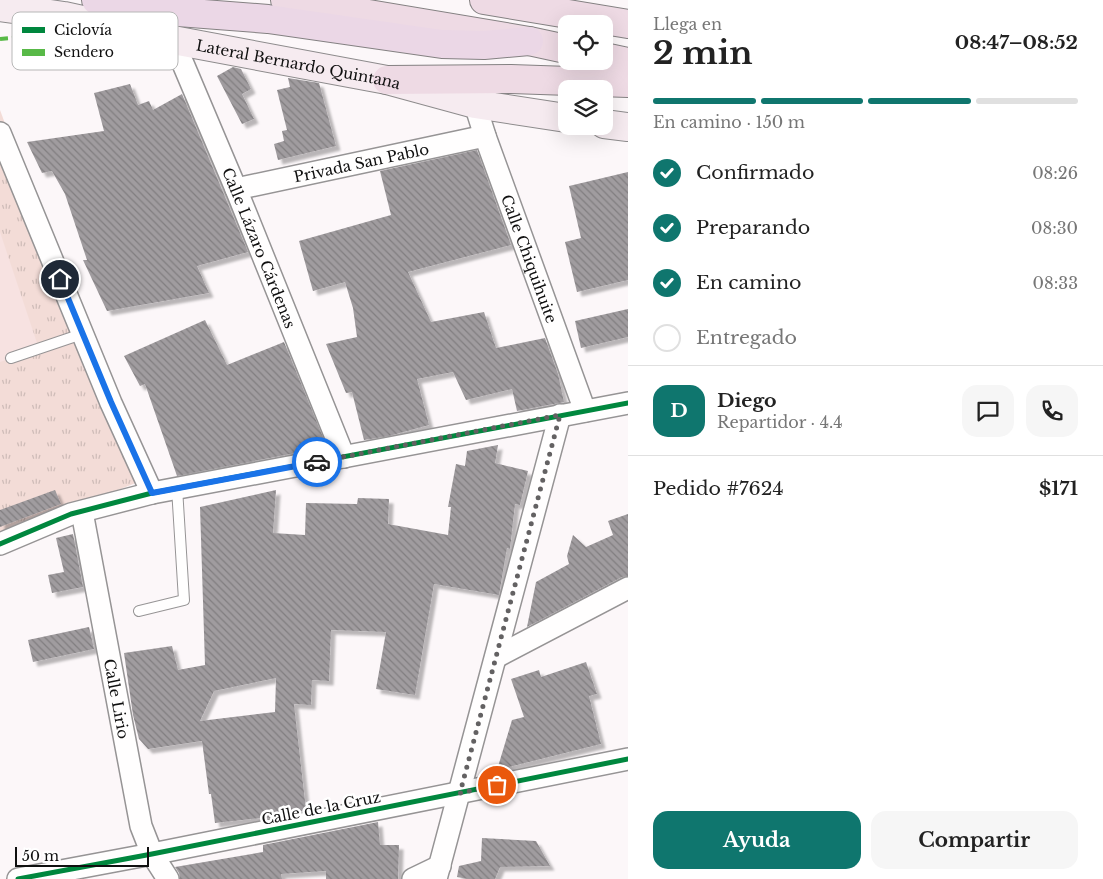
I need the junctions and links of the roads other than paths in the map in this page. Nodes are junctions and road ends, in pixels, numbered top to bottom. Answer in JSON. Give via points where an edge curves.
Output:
{"nodes":[{"id":1,"x":96,"y":0,"type":"edge"},
{"id":2,"x":285,"y":0,"type":"edge"},
{"id":3,"x":564,"y":0,"type":"edge"},
{"id":4,"x":489,"y":1,"type":"edge"},
{"id":5,"x":628,"y":6,"type":"edge"},
{"id":6,"x":0,"y":8,"type":"edge"},
{"id":7,"x":32,"y":12,"type":"edge"},
{"id":8,"x":176,"y":12,"type":"edge"},
{"id":9,"x":178,"y":12,"type":"edge"},
{"id":10,"x":628,"y":24,"type":"edge"},
{"id":11,"x":178,"y":41,"type":"edge"},
{"id":12,"x":529,"y":41,"type":"junction"},
{"id":13,"x":558,"y":47,"type":"edge"},
{"id":14,"x":178,"y":52,"type":"edge"},
{"id":15,"x":613,"y":59,"type":"edge"},
{"id":16,"x":628,"y":62,"type":"edge"},
{"id":17,"x":388,"y":80,"type":"junction"},
{"id":18,"x":628,"y":83,"type":"edge"},
{"id":19,"x":475,"y":104,"type":"junction"},
{"id":20,"x":558,"y":117,"type":"edge"},
{"id":21,"x":613,"y":125,"type":"edge"},
{"id":22,"x":628,"y":127,"type":"edge"},
{"id":23,"x":0,"y":133,"type":"edge"},
{"id":24,"x":485,"y":136,"type":"junction"},
{"id":25,"x":236,"y":188,"type":"junction"},
{"id":26,"x":82,"y":334,"type":"junction"},
{"id":27,"x":11,"y":358,"type":"dead end"},
{"id":28,"x":628,"y":403,"type":"edge"},
{"id":29,"x":585,"y":410,"type":"junction"},
{"id":30,"x":560,"y":415,"type":"junction"},
{"id":31,"x":344,"y":457,"type":"junction"},
{"id":32,"x":177,"y":488,"type":"junction"},
{"id":33,"x":152,"y":493,"type":"junction"},
{"id":34,"x":82,"y":512,"type":"junction"},
{"id":35,"x":0,"y":544,"type":"edge"},
{"id":36,"x":628,"y":588,"type":"edge"},
{"id":37,"x":139,"y":611,"type":"dead end"},
{"id":38,"x":496,"y":657,"type":"junction"},
{"id":39,"x":628,"y":759,"type":"edge"},
{"id":40,"x":460,"y":793,"type":"junction"},
{"id":41,"x":152,"y":854,"type":"junction"},
{"id":42,"x":438,"y":872,"type":"edge"},
{"id":43,"x":18,"y":879,"type":"edge"},
{"id":44,"x":168,"y":879,"type":"edge"},
{"id":45,"x":413,"y":879,"type":"edge"}],
"edges":[{"from":1,"to":8,"type":"highway"},
{"from":2,"to":12,"type":"main road"},
{"from":3,"to":4,"type":"main road"},
{"from":3,"to":5,"type":"main road"},
{"from":4,"to":10,"type":"main road"},
{"from":6,"to":7,"type":"street","name":"Lateral Bernardo Quintana"},
{"from":9,"to":12,"type":"highway","via":[[268,20],[442,44]]},
{"from":11,"to":17,"type":"street","name":"Lateral Bernardo Quintana"},
{"from":12,"to":13,"type":"main road"},
{"from":14,"to":25,"type":"street","name":"Calle Lázaro Cárdenas"},
{"from":15,"to":16,"type":"main road"},
{"from":17,"to":18,"type":"main road","via":[[512,79]]},
{"from":17,"to":19,"type":"street","name":"Lateral Bernardo Quintana"},
{"from":19,"to":20,"type":"street","name":"Lateral Bernardo Quintana"},
{"from":19,"to":24,"type":"street","name":"Calle Chiquihuite"},
{"from":21,"to":22,"type":"street"},
{"from":23,"to":26,"type":"street"},
{"from":24,"to":25,"type":"street","name":"Privada San Pablo"},
{"from":24,"to":29,"type":"street","name":"Calle Chiquihuite"},
{"from":25,"to":31,"type":"street","name":"Calle Lázaro Cárdenas"},
{"from":26,"to":27,"type":"lane"},
{"from":26,"to":33,"type":"street"},
{"from":28,"to":29,"type":"street"},
{"from":29,"to":30,"type":"street"},
{"from":30,"to":31,"type":"street"},
{"from":30,"to":38,"type":"street"},
{"from":31,"to":32,"type":"street"},
{"from":32,"to":33,"type":"street"},
{"from":32,"to":37,"type":"lane","via":[[184,600]]},
{"from":33,"to":34,"type":"street"},
{"from":34,"to":35,"type":"street"},
{"from":34,"to":41,"type":"street","name":"Calle Lirio","via":[[141,826]]},
{"from":36,"to":38,"type":"street"},
{"from":38,"to":40,"type":"street"},
{"from":39,"to":40,"type":"street","name":"Calle de la Cruz"},
{"from":40,"to":41,"type":"street","name":"Calle de la Cruz"},
{"from":40,"to":42,"type":"street"},
{"from":41,"to":43,"type":"street","name":"Calle de la Cruz"},
{"from":41,"to":44,"type":"street","name":"Calle Lirio"},
{"from":42,"to":45,"type":"street"}]}
